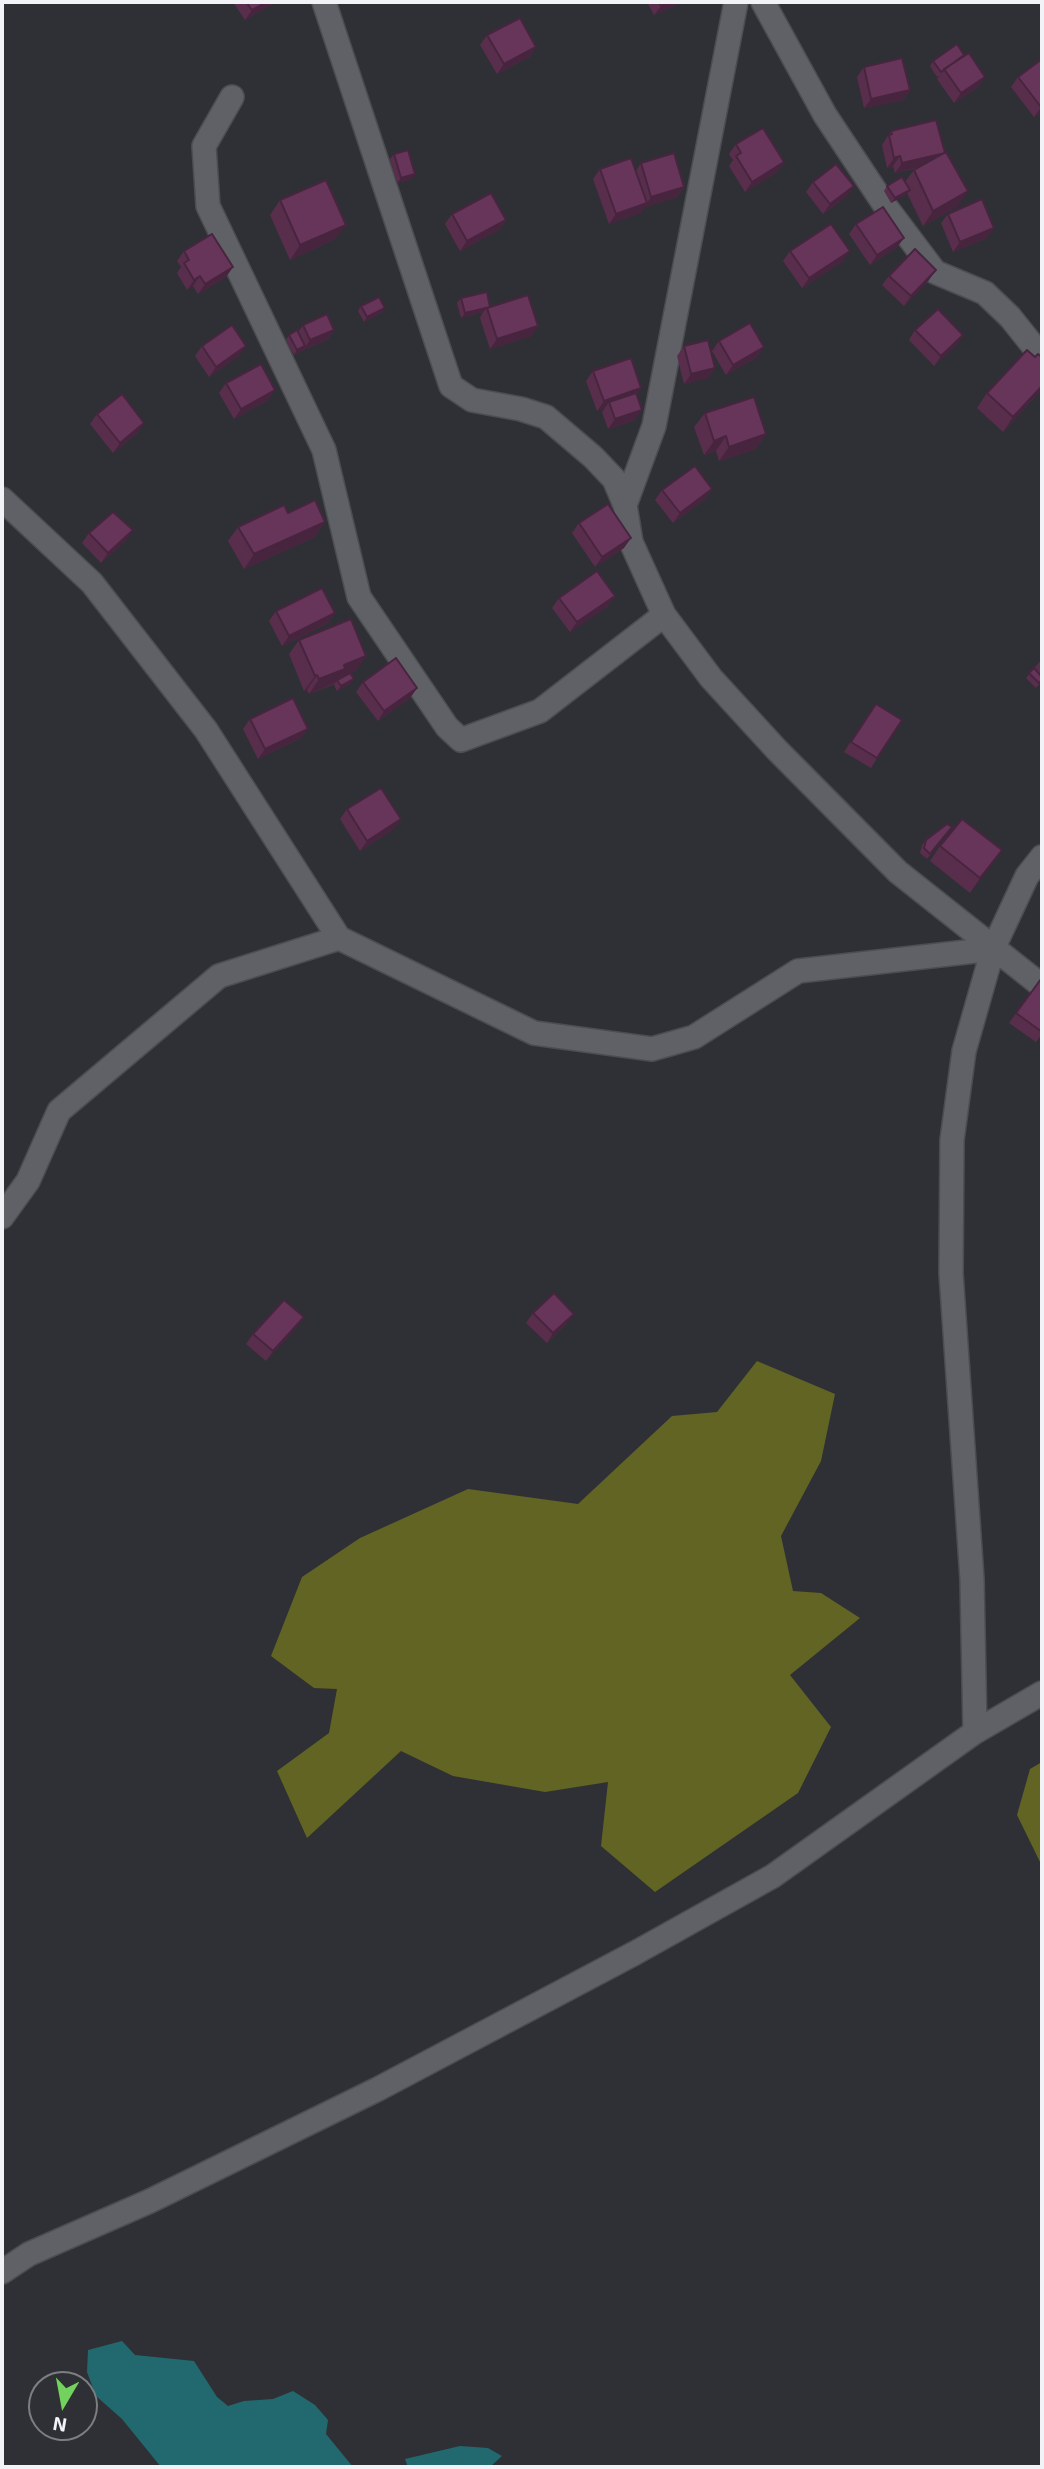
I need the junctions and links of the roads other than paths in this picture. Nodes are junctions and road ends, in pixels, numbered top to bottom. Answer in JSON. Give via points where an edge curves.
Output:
{"nodes":[{"id":1,"x":324,"y":2,"type":"edge"},
{"id":2,"x":736,"y":2,"type":"edge"},
{"id":3,"x":763,"y":2,"type":"edge"},
{"id":4,"x":232,"y":97,"type":"dead end"},
{"id":5,"x":1042,"y":357,"type":"edge"},
{"id":6,"x":2,"y":499,"type":"edge"},
{"id":7,"x":625,"y":505,"type":"junction"},
{"id":8,"x":664,"y":615,"type":"junction"},
{"id":9,"x":1042,"y":857,"type":"edge"},
{"id":10,"x":339,"y":938,"type":"junction"},
{"id":11,"x":992,"y":949,"type":"junction"},
{"id":12,"x":1042,"y":986,"type":"edge"},
{"id":13,"x":2,"y":1217,"type":"edge"},
{"id":14,"x":1042,"y":1693,"type":"edge"},
{"id":15,"x":975,"y":1732,"type":"junction"},
{"id":16,"x":2,"y":2272,"type":"edge"}],
"edges":[{"from":1,"to":7,"type":"street","via":[[451,386],[472,400],[546,417],[614,480]]},
{"from":2,"to":7,"type":"street","via":[[654,426]]},
{"from":3,"to":5,"type":"street","via":[[825,115],[935,272],[985,293]]},
{"from":4,"to":8,"type":"street","via":[[204,146],[208,206],[324,450],[359,597],[447,727],[461,740],[540,711]]},
{"from":6,"to":10,"type":"street","via":[[92,583],[206,730]]},
{"from":7,"to":8,"type":"street","via":[[631,542]]},
{"from":8,"to":11,"type":"street","via":[[711,678],[786,760],[898,872]]},
{"from":9,"to":11,"type":"street","via":[[1027,876]]},
{"from":10,"to":11,"type":"street","via":[[534,1034],[652,1049],[694,1037],[798,971]]},
{"from":10,"to":13,"type":"street","via":[[219,976],[60,1111],[28,1181]]},
{"from":11,"to":12,"type":"street"},
{"from":11,"to":15,"type":"street","via":[[964,1051],[952,1140],[951,1273],[972,1579]]},
{"from":14,"to":15,"type":"street"},
{"from":15,"to":16,"type":"street","via":[[773,1876],[635,1954],[378,2089],[150,2201],[29,2254]]}]}
